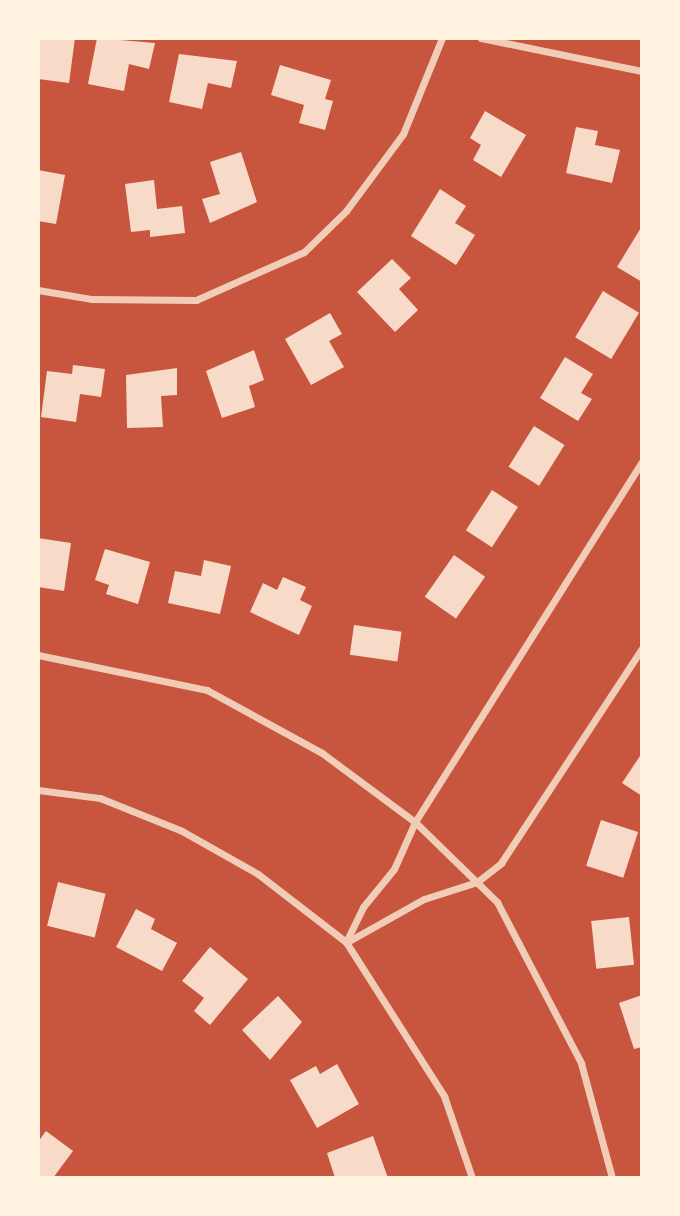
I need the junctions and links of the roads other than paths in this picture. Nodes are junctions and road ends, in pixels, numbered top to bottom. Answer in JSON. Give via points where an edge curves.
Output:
{"nodes":[{"id":1,"x":442,"y":38,"type":"edge"},
{"id":2,"x":481,"y":38,"type":"edge"},
{"id":3,"x":642,"y":71,"type":"edge"},
{"id":4,"x":38,"y":290,"type":"edge"},
{"id":5,"x":642,"y":461,"type":"edge"},
{"id":6,"x":642,"y":648,"type":"edge"},
{"id":7,"x":38,"y":655,"type":"edge"},
{"id":8,"x":38,"y":790,"type":"edge"},
{"id":9,"x":415,"y":822,"type":"junction"},
{"id":10,"x":477,"y":882,"type":"junction"},
{"id":11,"x":346,"y":942,"type":"junction"},
{"id":12,"x":472,"y":1178,"type":"edge"},
{"id":13,"x":612,"y":1178,"type":"edge"}],
"edges":[{"from":1,"to":4,"type":"street","via":[[403,134],[346,211],[303,252],[196,300],[92,299]]},
{"from":2,"to":3,"type":"street"},
{"from":5,"to":9,"type":"street"},
{"from":6,"to":10,"type":"street","via":[[501,863]]},
{"from":7,"to":9,"type":"street","via":[[207,690],[322,753]]},
{"from":8,"to":11,"type":"street","via":[[100,798],[182,831],[258,874]]},
{"from":9,"to":10,"type":"street"},
{"from":9,"to":11,"type":"street","via":[[394,869],[363,907]]},
{"from":10,"to":11,"type":"street","via":[[425,899]]},
{"from":10,"to":13,"type":"street","via":[[497,902],[581,1063]]},
{"from":11,"to":12,"type":"street","via":[[444,1096]]}]}
